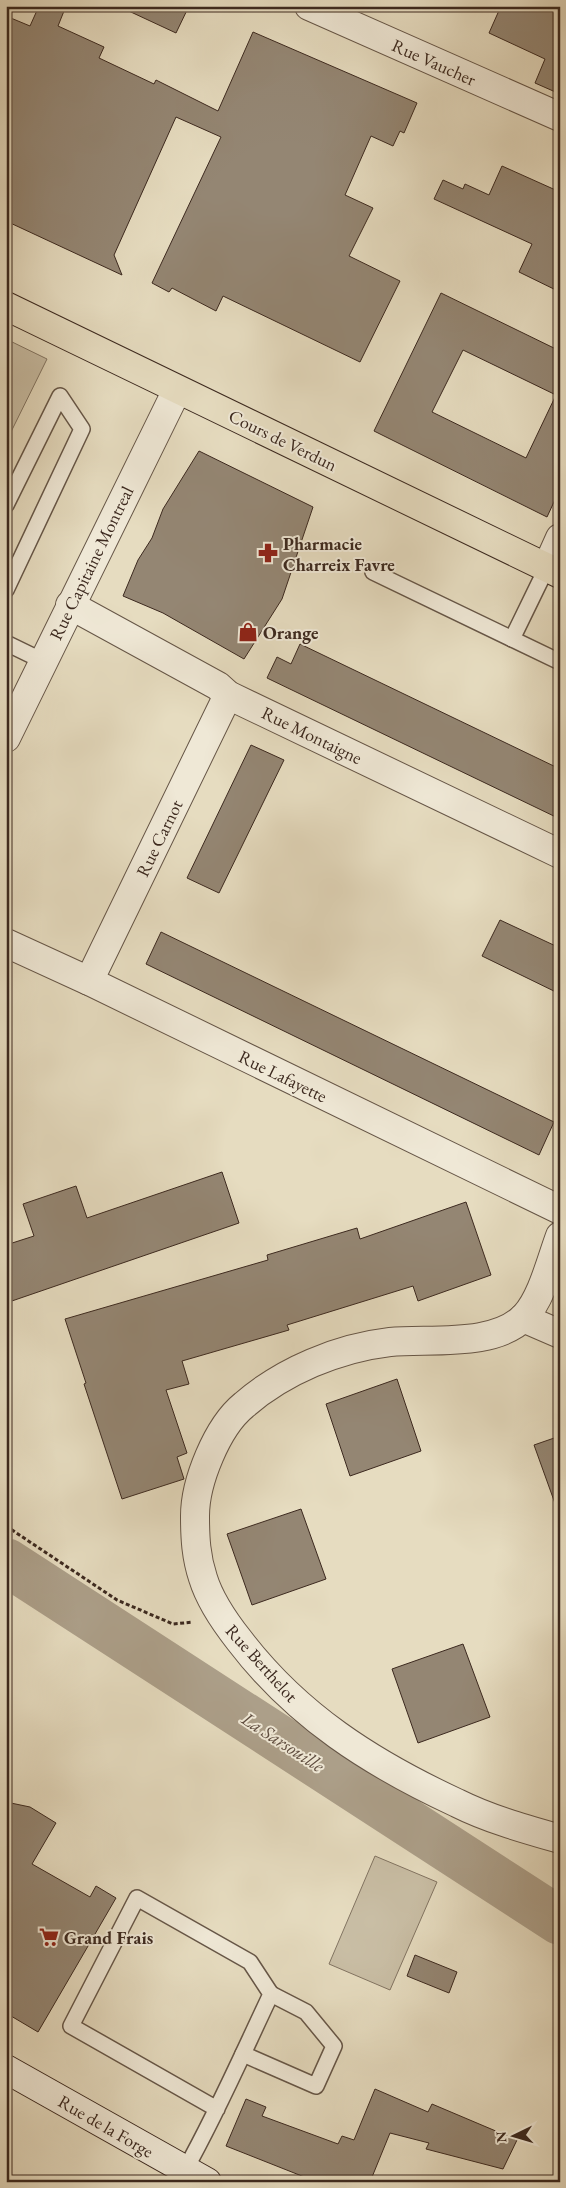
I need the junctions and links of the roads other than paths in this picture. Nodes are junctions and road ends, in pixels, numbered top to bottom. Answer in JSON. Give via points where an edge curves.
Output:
{"nodes":[{"id":1,"x":309,"y":6,"type":"edge"},
{"id":2,"x":560,"y":117,"type":"edge"},
{"id":3,"x":6,"y":306,"type":"edge"},
{"id":4,"x":177,"y":390,"type":"junction"},
{"id":5,"x":6,"y":505,"type":"edge"},
{"id":6,"x":560,"y":538,"type":"edge"},
{"id":7,"x":553,"y":570,"type":"edge"},
{"id":8,"x":373,"y":572,"type":"dead end"},
{"id":9,"x":6,"y":590,"type":"edge"},
{"id":10,"x":70,"y":605,"type":"junction"},
{"id":11,"x":512,"y":640,"type":"junction"},
{"id":12,"x":6,"y":643,"type":"edge"},
{"id":13,"x":43,"y":661,"type":"junction"},
{"id":14,"x":560,"y":662,"type":"edge"},
{"id":15,"x":228,"y":695,"type":"junction"},
{"id":16,"x":6,"y":738,"type":"edge"},
{"id":17,"x":560,"y":854,"type":"edge"},
{"id":18,"x":6,"y":943,"type":"edge"},
{"id":19,"x":89,"y":981,"type":"junction"},
{"id":20,"x":560,"y":1210,"type":"edge"},
{"id":21,"x":560,"y":1236,"type":"edge"},
{"id":22,"x":523,"y":1318,"type":"junction"},
{"id":23,"x":560,"y":1334,"type":"edge"},
{"id":24,"x":560,"y":1839,"type":"edge"},
{"id":25,"x":271,"y":1994,"type":"junction"},
{"id":26,"x":243,"y":2054,"type":"junction"},
{"id":27,"x":6,"y":2069,"type":"edge"},
{"id":28,"x":216,"y":2109,"type":"junction"},
{"id":29,"x":196,"y":2176,"type":"edge"}],
"edges":[{"from":1,"to":2,"type":"street","name":"Rue Vaucher"},
{"from":3,"to":4,"type":"main road","name":"Cours de Verdun"},
{"from":4,"to":7,"type":"main road","name":"Cours de Verdun"},
{"from":4,"to":10,"type":"street","name":"Rue Capitaine Montreal"},
{"from":5,"to":9,"type":"lane","via":[[60,396],[82,429]]},
{"from":6,"to":7,"type":"street"},
{"from":7,"to":11,"type":"lane"},
{"from":8,"to":11,"type":"lane"},
{"from":10,"to":13,"type":"street","name":"Rue Capitaine Montreal"},
{"from":10,"to":15,"type":"street","name":"Rue Montaigne","via":[[218,686]]},
{"from":11,"to":14,"type":"lane"},
{"from":12,"to":13,"type":"lane"},
{"from":13,"to":16,"type":"street","name":"Rue Capitaine Montreal"},
{"from":15,"to":17,"type":"street","name":"Rue Montaigne"},
{"from":15,"to":19,"type":"street","name":"Rue Carnot"},
{"from":18,"to":19,"type":"street","name":"Rue Lafayette"},
{"from":19,"to":20,"type":"street","name":"Rue Lafayette"},
{"from":21,"to":22,"type":"street","name":"Rue Berthelot","via":[[534,1304]]},
{"from":22,"to":23,"type":"street"},
{"from":22,"to":24,"type":"street","name":"Rue Berthelot","via":[[491,1334],[465,1339],[389,1342],[339,1354],[267,1386],[240,1407],[206,1462],[195,1499],[194,1543],[203,1580],[220,1616],[255,1661],[306,1712],[351,1746],[458,1804]]},
{"from":25,"to":26,"type":"lane"},
{"from":25,"to":26,"type":"lane","via":[[306,2012],[334,2046],[316,2086]]},
{"from":25,"to":28,"type":"lane","via":[[250,1962],[137,1898],[71,2026]]},
{"from":26,"to":28,"type":"lane"},
{"from":27,"to":29,"type":"street","name":"Rue de la Forge"},
{"from":28,"to":29,"type":"lane"}]}
